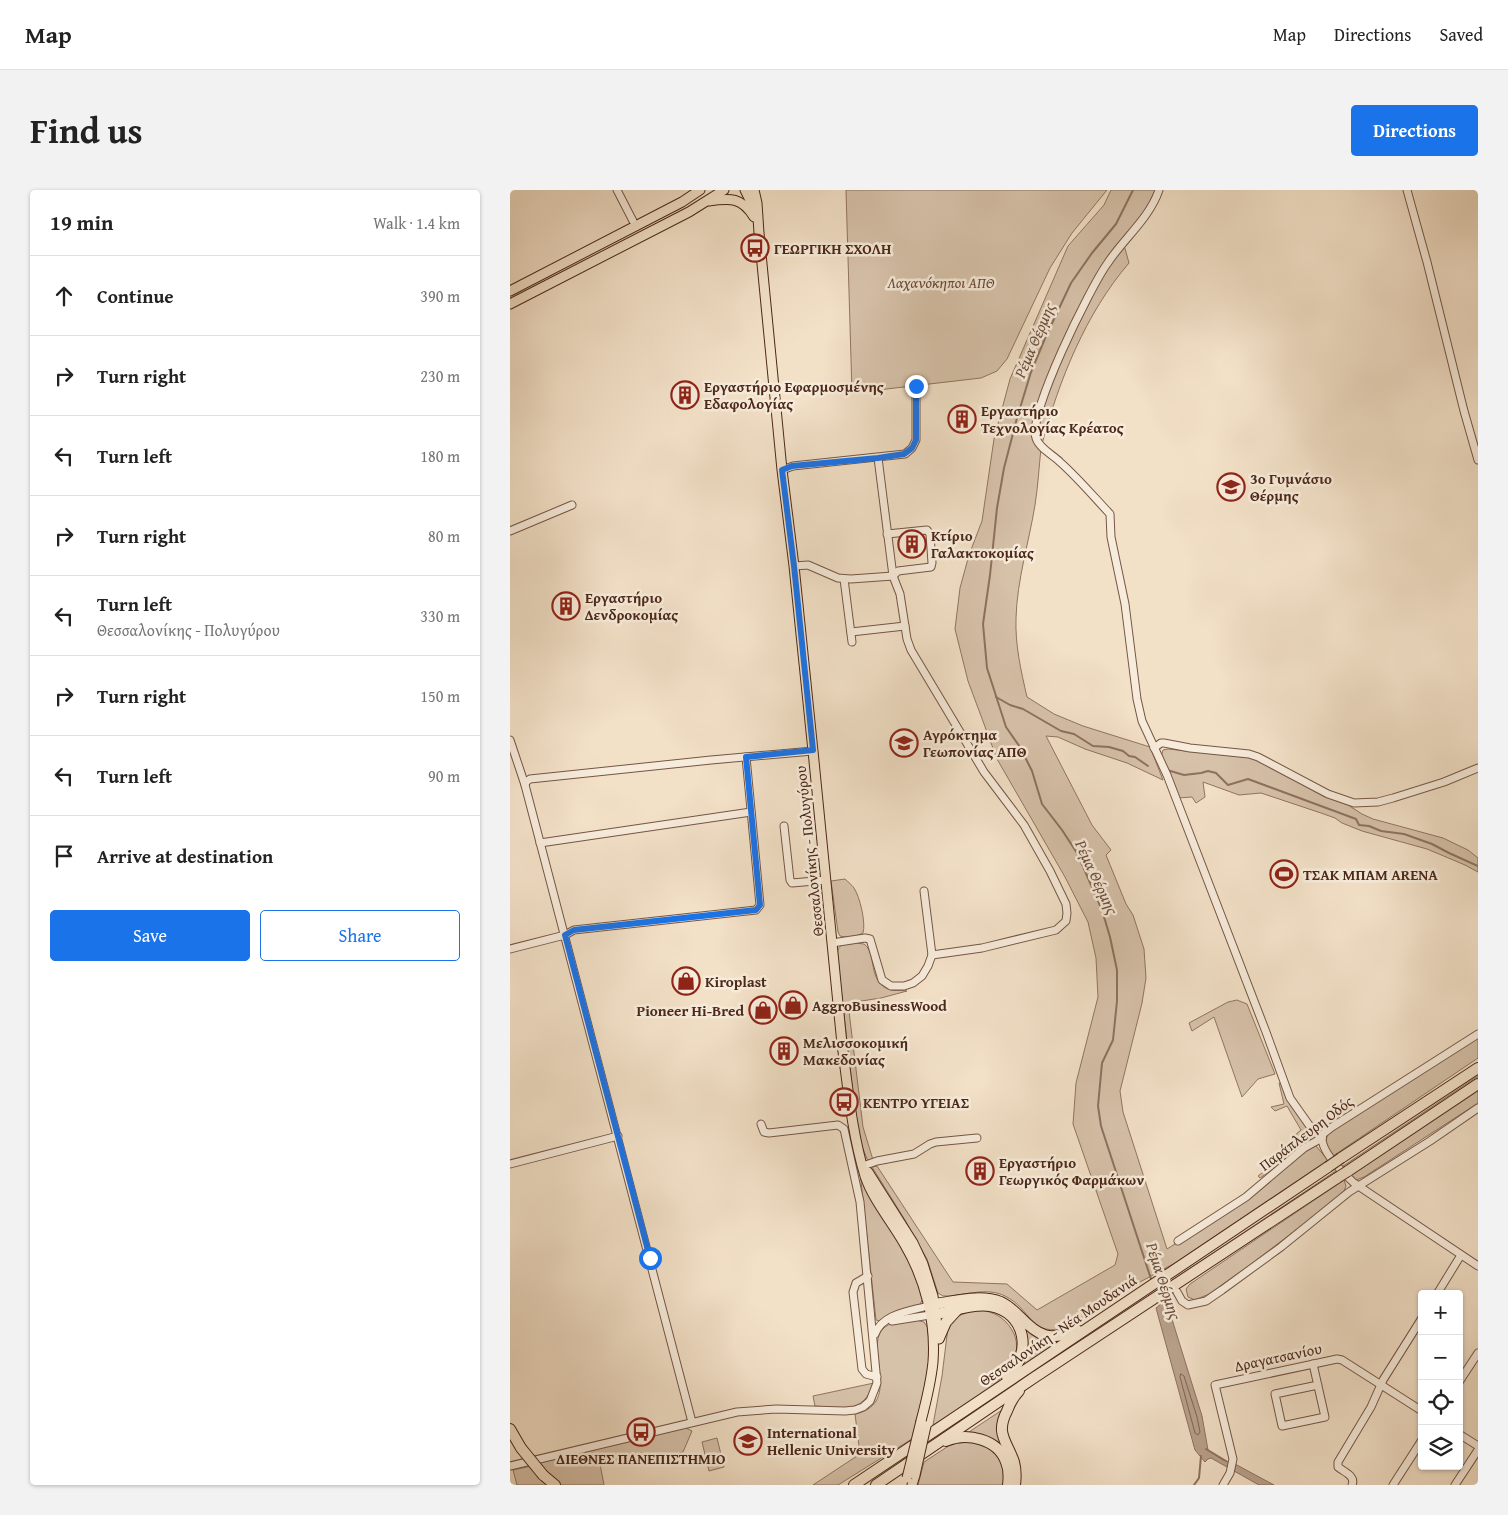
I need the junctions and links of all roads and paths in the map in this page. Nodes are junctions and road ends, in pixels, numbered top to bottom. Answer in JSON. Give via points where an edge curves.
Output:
{"nodes":[{"id":1,"x":617,"y":190,"type":"edge"},
{"id":2,"x":700,"y":190,"type":"edge"},
{"id":3,"x":724,"y":190,"type":"edge"},
{"id":4,"x":745,"y":190,"type":"edge"},
{"id":5,"x":754,"y":190,"type":"edge"},
{"id":6,"x":758,"y":190,"type":"edge"},
{"id":7,"x":1159,"y":190,"type":"edge"},
{"id":8,"x":1407,"y":190,"type":"edge"},
{"id":9,"x":706,"y":202,"type":"junction"},
{"id":10,"x":756,"y":214,"type":"junction"},
{"id":11,"x":633,"y":221,"type":"dead end"},
{"id":12,"x":510,"y":291,"type":"edge"},
{"id":13,"x":510,"y":304,"type":"edge"},
{"id":14,"x":916,"y":386,"type":"dead end"},
{"id":15,"x":878,"y":458,"type":"junction"},
{"id":16,"x":1478,"y":460,"type":"edge"},
{"id":17,"x":782,"y":470,"type":"junction"},
{"id":18,"x":572,"y":505,"type":"dead end"},
{"id":19,"x":510,"y":531,"type":"edge"},
{"id":20,"x":887,"y":534,"type":"junction"},
{"id":21,"x":794,"y":566,"type":"junction"},
{"id":22,"x":893,"y":576,"type":"junction"},
{"id":23,"x":844,"y":579,"type":"junction"},
{"id":24,"x":905,"y":626,"type":"junction"},
{"id":25,"x":851,"y":632,"type":"junction"},
{"id":26,"x":852,"y":642,"type":"dead end"},
{"id":27,"x":510,"y":740,"type":"edge"},
{"id":28,"x":1154,"y":748,"type":"junction"},
{"id":29,"x":813,"y":750,"type":"junction"},
{"id":30,"x":746,"y":757,"type":"junction"},
{"id":31,"x":1478,"y":768,"type":"edge"},
{"id":32,"x":525,"y":784,"type":"junction"},
{"id":33,"x":751,"y":812,"type":"junction"},
{"id":34,"x":784,"y":826,"type":"dead end"},
{"id":35,"x":540,"y":843,"type":"junction"},
{"id":36,"x":826,"y":880,"type":"junction"},
{"id":37,"x":924,"y":891,"type":"dead end"},
{"id":38,"x":565,"y":935,"type":"junction"},
{"id":39,"x":832,"y":943,"type":"junction"},
{"id":40,"x":510,"y":948,"type":"edge"},
{"id":41,"x":932,"y":955,"type":"junction"},
{"id":42,"x":1478,"y":1034,"type":"edge"},
{"id":43,"x":1478,"y":1068,"type":"edge"},
{"id":44,"x":1478,"y":1084,"type":"edge"},
{"id":45,"x":1478,"y":1108,"type":"edge"},
{"id":46,"x":761,"y":1124,"type":"dead end"},
{"id":47,"x":618,"y":1136,"type":"junction"},
{"id":48,"x":977,"y":1138,"type":"dead end"},
{"id":49,"x":1322,"y":1138,"type":"junction"},
{"id":50,"x":510,"y":1164,"type":"edge"},
{"id":51,"x":863,"y":1166,"type":"junction"},
{"id":52,"x":1368,"y":1182,"type":"junction"},
{"id":53,"x":1359,"y":1186,"type":"junction"},
{"id":54,"x":1371,"y":1194,"type":"junction"},
{"id":55,"x":1178,"y":1240,"type":"dead end"},
{"id":56,"x":1461,"y":1256,"type":"junction"},
{"id":57,"x":1478,"y":1266,"type":"edge"},
{"id":58,"x":868,"y":1276,"type":"junction"},
{"id":59,"x":1440,"y":1290,"type":"edge"},
{"id":60,"x":1173,"y":1291,"type":"junction"},
{"id":61,"x":932,"y":1310,"type":"junction"},
{"id":62,"x":958,"y":1310,"type":"junction"},
{"id":63,"x":1114,"y":1311,"type":"junction"},
{"id":64,"x":1418,"y":1324,"type":"edge"},
{"id":65,"x":874,"y":1337,"type":"junction"},
{"id":66,"x":939,"y":1338,"type":"junction"},
{"id":67,"x":1478,"y":1353,"type":"edge"},
{"id":68,"x":1313,"y":1364,"type":"junction"},
{"id":69,"x":877,"y":1377,"type":"junction"},
{"id":70,"x":1035,"y":1377,"type":"junction"},
{"id":71,"x":1460,"y":1380,"type":"edge"},
{"id":72,"x":1381,"y":1384,"type":"junction"},
{"id":73,"x":1318,"y":1385,"type":"junction"},
{"id":74,"x":986,"y":1396,"type":"junction"},
{"id":75,"x":1418,"y":1407,"type":"edge"},
{"id":76,"x":692,"y":1422,"type":"junction"},
{"id":77,"x":924,"y":1422,"type":"junction"},
{"id":78,"x":510,"y":1429,"type":"edge"},
{"id":79,"x":1463,"y":1437,"type":"edge"},
{"id":80,"x":1418,"y":1446,"type":"edge"},
{"id":81,"x":1478,"y":1446,"type":"edge"},
{"id":82,"x":932,"y":1448,"type":"junction"},
{"id":83,"x":1478,"y":1450,"type":"edge"},
{"id":84,"x":510,"y":1466,"type":"edge"},
{"id":85,"x":909,"y":1481,"type":"edge"},
{"id":86,"x":1224,"y":1484,"type":"edge"},
{"id":87,"x":554,"y":1485,"type":"edge"},
{"id":88,"x":854,"y":1485,"type":"edge"},
{"id":89,"x":876,"y":1485,"type":"edge"},
{"id":90,"x":1008,"y":1485,"type":"edge"},
{"id":91,"x":1015,"y":1485,"type":"edge"},
{"id":92,"x":1352,"y":1485,"type":"edge"},
{"id":93,"x":1393,"y":1485,"type":"edge"},
{"id":94,"x":1456,"y":1485,"type":"edge"}],
"edges":[{"from":1,"to":11,"type":"street"},
{"from":2,"to":12,"type":"main road"},
{"from":3,"to":9,"type":"main road"},
{"from":4,"to":10,"type":"main road","name":"Θεσσαλονίκης - Πολυγύρου"},
{"from":5,"to":10,"type":"main road","name":"Θεσσαλονίκης - Πολυγύρου"},
{"from":6,"to":10,"type":"main road"},
{"from":7,"to":28,"type":"street","via":[[1148,213],[1106,265],[1093,288],[1055,368],[1034,430],[1039,444],[1060,461],[1110,514],[1137,699]]},
{"from":8,"to":16,"type":"street"},
{"from":9,"to":10,"type":"main road","via":[[739,201]]},
{"from":9,"to":13,"type":"main road"},
{"from":10,"to":17,"type":"main road","name":"Θεσσαλονίκης - Πολυγύρου"},
{"from":14,"to":15,"type":"street","via":[[916,440],[912,448],[904,454]]},
{"from":15,"to":17,"type":"street","via":[[792,466]]},
{"from":15,"to":20,"type":"street"},
{"from":17,"to":21,"type":"main road","name":"Θεσσαλονίκης - Πολυγύρου"},
{"from":18,"to":19,"type":"street"},
{"from":20,"to":22,"type":"street"},
{"from":20,"to":22,"type":"street","via":[[922,529],[930,534],[931,567],[898,571]]},
{"from":21,"to":23,"type":"street","via":[[808,564]]},
{"from":21,"to":29,"type":"main road","name":"Θεσσαλονίκης - Πολυγύρου"},
{"from":22,"to":23,"type":"street"},
{"from":22,"to":24,"type":"street","via":[[900,594]]},
{"from":23,"to":25,"type":"street"},
{"from":24,"to":25,"type":"street"},
{"from":24,"to":41,"type":"street","via":[[911,650],[984,772],[1024,825],[1050,871],[1067,913],[1066,921],[1056,930],[982,948]]},
{"from":25,"to":26,"type":"street"},
{"from":27,"to":32,"type":"street"},
{"from":28,"to":31,"type":"street","via":[[1164,743],[1249,754],[1328,794],[1363,803],[1393,798]]},
{"from":28,"to":49,"type":"street","via":[[1290,1098]]},
{"from":29,"to":30,"type":"street"},
{"from":29,"to":36,"type":"main road","name":"Θεσσαλονίκης - Πολυγύρου"},
{"from":30,"to":32,"type":"street","via":[[528,780]]},
{"from":30,"to":33,"type":"street"},
{"from":32,"to":35,"type":"street"},
{"from":33,"to":35,"type":"street"},
{"from":33,"to":38,"type":"street","via":[[760,905],[756,910],[574,930]]},
{"from":34,"to":36,"type":"street","via":[[790,880],[795,883]]},
{"from":35,"to":38,"type":"street"},
{"from":36,"to":39,"type":"main road","name":"Θεσσαλονίκης - Πολυγύρου"},
{"from":37,"to":41,"type":"street"},
{"from":38,"to":40,"type":"street"},
{"from":38,"to":47,"type":"street"},
{"from":39,"to":41,"type":"street","via":[[870,939],[882,980],[891,986],[913,983],[922,976]]},
{"from":39,"to":51,"type":"main road","name":"Θεσσαλονίκης - Πολυγύρου","via":[[852,1120]]},
{"from":42,"to":49,"type":"street","name":"Παράπλευρη Οδός","via":[[1332,1127]]},
{"from":43,"to":63,"type":"highway","name":"Θεσσαλονίκη - Νέα Μουδανιά","bridge":true},
{"from":44,"to":60,"type":"highway","name":"Θεσσαλονίκη - Νέα Μουδανιά","bridge":true},
{"from":45,"to":52,"type":"street"},
{"from":46,"to":58,"type":"street","via":[[764,1132],[769,1134],[838,1125],[844,1129],[860,1202]]},
{"from":47,"to":50,"type":"street"},
{"from":47,"to":76,"type":"street"},
{"from":48,"to":51,"type":"street","via":[[933,1143],[914,1154]]},
{"from":49,"to":53,"type":"street","via":[[1338,1168]]},
{"from":49,"to":55,"type":"street","name":"Παράπλευρη Οδός","via":[[1304,1148],[1246,1197]]},
{"from":51,"to":61,"type":"main road","name":"Θεσσαλονίκης - Πολυγύρου","via":[[918,1252],[927,1275]]},
{"from":52,"to":53,"type":"street"},
{"from":52,"to":54,"type":"street"},
{"from":53,"to":54,"type":"street"},
{"from":53,"to":60,"type":"street","via":[[1206,1301],[1188,1305]]},
{"from":54,"to":56,"type":"street"},
{"from":56,"to":57,"type":"street"},
{"from":56,"to":59,"type":"street"},
{"from":58,"to":65,"type":"street"},
{"from":58,"to":69,"type":"street","via":[[856,1283],[853,1292],[862,1369],[866,1374]]},
{"from":60,"to":70,"type":"highway","name":"Θεσσαλονίκη - Νέα Μουδανιά","via":[[1147,1304]]},
{"from":61,"to":62,"type":"highway"},
{"from":61,"to":63,"type":"highway","via":[[973,1298],[992,1299],[1007,1305],[1036,1332],[1051,1337],[1067,1334]]},
{"from":61,"to":65,"type":"street","via":[[890,1318],[880,1324]]},
{"from":61,"to":66,"type":"main road","name":"Θεσσαλονίκης - Πολυγύρου"},
{"from":61,"to":77,"type":"main road","name":"Θεσσαλονίκης - Πολυγύρου","via":[[933,1361]]},
{"from":62,"to":66,"type":"highway","via":[[946,1322]]},
{"from":62,"to":74,"type":"highway","via":[[985,1306],[999,1309],[1013,1319],[1022,1335],[1019,1363]]},
{"from":63,"to":74,"type":"highway","name":"Θεσσαλονίκη - Νέα Μουδανιά"},
{"from":64,"to":72,"type":"street"},
{"from":65,"to":69,"type":"street"},
{"from":66,"to":77,"type":"main road","name":"Θεσσαλονίκης - Πολυγύρου","via":[[937,1376]]},
{"from":67,"to":71,"type":"street"},
{"from":68,"to":72,"type":"street","name":"Δραγατσανίου","via":[[1340,1360]]},
{"from":68,"to":73,"type":"street"},
{"from":68,"to":86,"type":"street","name":"Δραγατσανίου","via":[[1215,1385],[1233,1459]]},
{"from":69,"to":76,"type":"street","via":[[870,1401],[856,1410],[753,1410]]},
{"from":70,"to":82,"type":"highway","name":"Θεσσαλονίκη - Νέα Μουδανιά"},
{"from":70,"to":91,"type":"highway","via":[[1014,1397],[1001,1426],[1016,1472]]},
{"from":72,"to":75,"type":"street","name":"Δραγατσανίου"},
{"from":72,"to":92,"type":"street","via":[[1337,1464],[1352,1478]]},
{"from":73,"to":73,"type":"street","via":[[1325,1417],[1282,1426],[1275,1394]]},
{"from":74,"to":88,"type":"highway","name":"Θεσσαλονίκη - Νέα Μουδανιά"},
{"from":76,"to":84,"type":"street"},
{"from":77,"to":85,"type":"main road","name":"Θεσσαλονίκης - Πολυγύρου","bridge":true},
{"from":78,"to":87,"type":"highway","bridge":true,"via":[[521,1448]]},
{"from":79,"to":81,"type":"street"},
{"from":80,"to":93,"type":"street"},
{"from":82,"to":89,"type":"highway","name":"Θεσσαλονίκη - Νέα Μουδανιά"},
{"from":82,"to":90,"type":"highway","via":[[965,1437],[992,1444],[1006,1461]]},
{"from":83,"to":94,"type":"street"}]}
